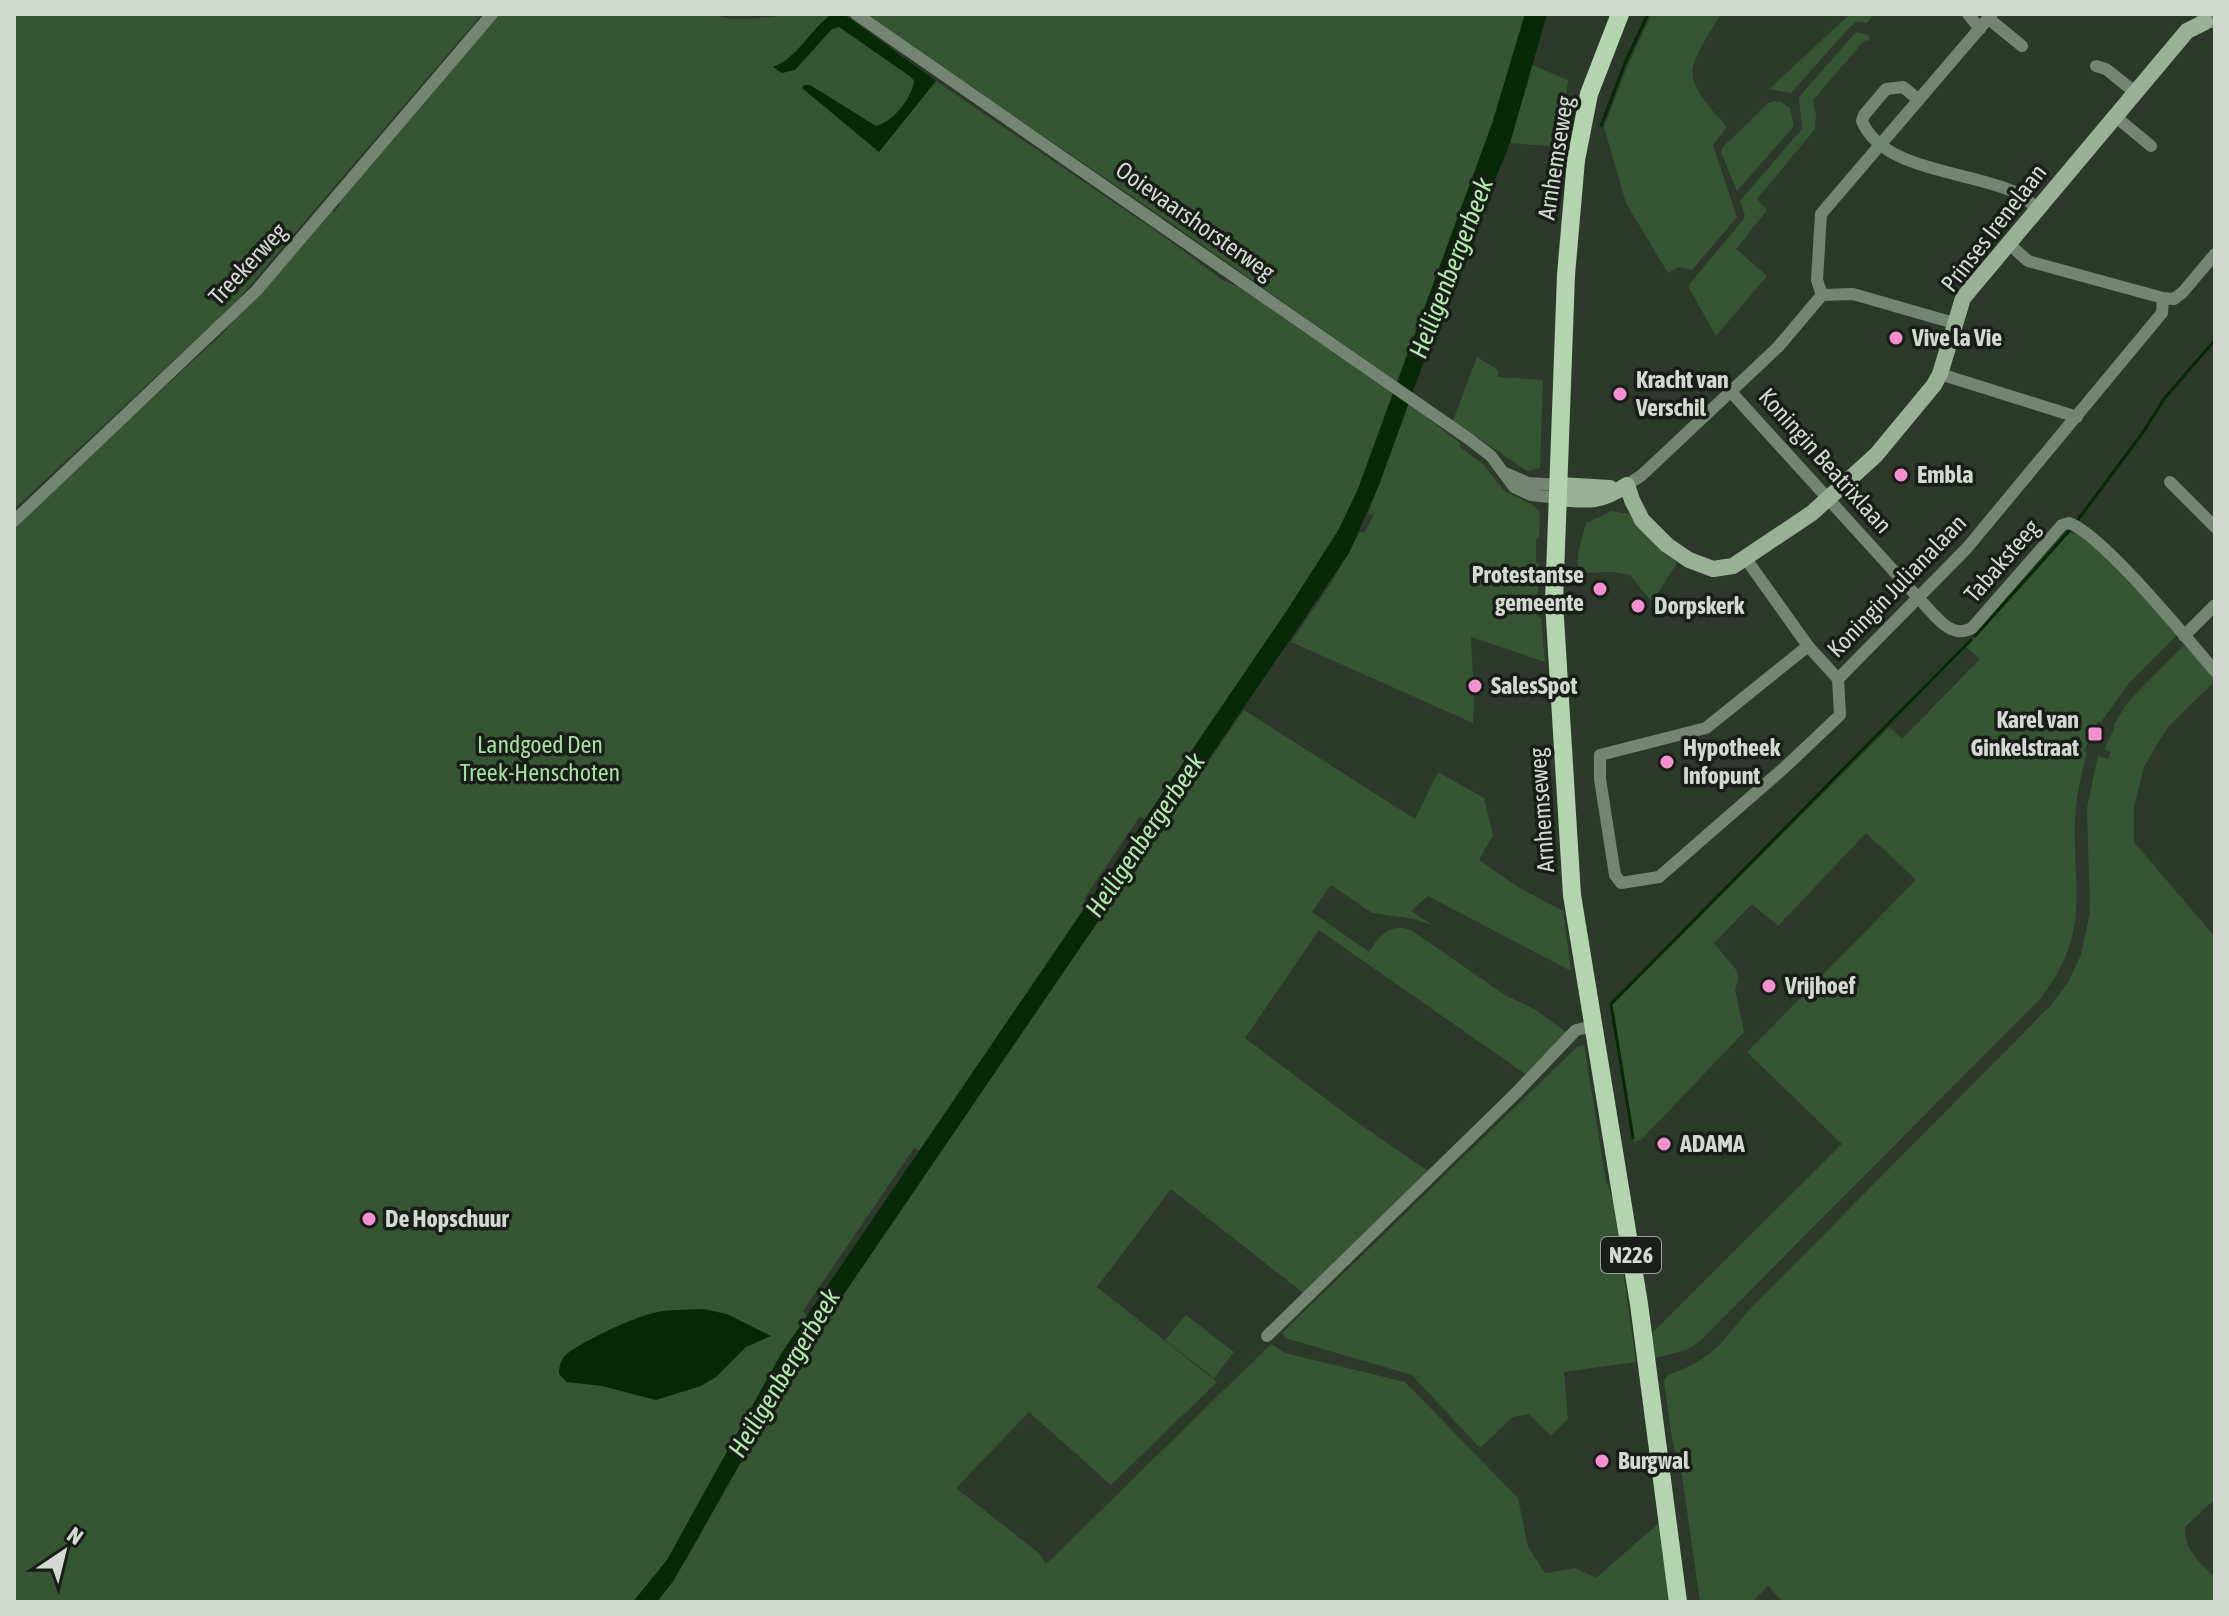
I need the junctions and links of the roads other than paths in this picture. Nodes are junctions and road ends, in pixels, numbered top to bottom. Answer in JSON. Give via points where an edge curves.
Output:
{"nodes":[{"id":1,"x":492,"y":14,"type":"edge"},
{"id":2,"x":856,"y":14,"type":"edge"},
{"id":3,"x":1620,"y":14,"type":"edge"},
{"id":4,"x":1968,"y":14,"type":"edge"},
{"id":5,"x":1990,"y":16,"type":"edge"},
{"id":6,"x":2207,"y":19,"type":"edge"},
{"id":7,"x":1980,"y":29,"type":"junction"},
{"id":8,"x":2022,"y":46,"type":"dead end"},
{"id":9,"x":2096,"y":66,"type":"dead end"},
{"id":10,"x":2136,"y":93,"type":"junction"},
{"id":11,"x":1919,"y":100,"type":"junction"},
{"id":12,"x":2116,"y":117,"type":"junction"},
{"id":13,"x":1880,"y":146,"type":"junction"},
{"id":14,"x":2151,"y":146,"type":"dead end"},
{"id":15,"x":2038,"y":209,"type":"junction"},
{"id":16,"x":2009,"y":244,"type":"junction"},
{"id":17,"x":2215,"y":254,"type":"edge"},
{"id":18,"x":1822,"y":295,"type":"junction"},
{"id":19,"x":2163,"y":298,"type":"junction"},
{"id":20,"x":1954,"y":323,"type":"junction"},
{"id":21,"x":1940,"y":374,"type":"junction"},
{"id":22,"x":1731,"y":392,"type":"junction"},
{"id":23,"x":2077,"y":417,"type":"junction"},
{"id":24,"x":2170,"y":482,"type":"dead end"},
{"id":25,"x":1627,"y":485,"type":"junction"},
{"id":26,"x":1559,"y":492,"type":"junction"},
{"id":27,"x":1829,"y":498,"type":"junction"},
{"id":28,"x":14,"y":521,"type":"edge"},
{"id":29,"x":2215,"y":527,"type":"edge"},
{"id":30,"x":1746,"y":559,"type":"junction"},
{"id":31,"x":1918,"y":597,"type":"junction"},
{"id":32,"x":2215,"y":605,"type":"edge"},
{"id":33,"x":2184,"y":636,"type":"junction"},
{"id":34,"x":1808,"y":646,"type":"junction"},
{"id":35,"x":2215,"y":671,"type":"edge"},
{"id":36,"x":1838,"y":679,"type":"junction"},
{"id":37,"x":1594,"y":1026,"type":"junction"},
{"id":38,"x":1267,"y":1336,"type":"dead end"},
{"id":39,"x":1678,"y":1602,"type":"edge"}],
"edges":[{"from":1,"to":28,"type":"street","name":"Treekerweg","via":[[256,291]]},
{"from":2,"to":26,"type":"street","name":"Ooievaarshorsterweg","via":[[1481,448],[1520,492]]},
{"from":3,"to":26,"type":"main road","name":"Arnhemseweg","number":"N226","via":[[1589,94],[1576,160],[1566,275]]},
{"from":4,"to":7,"type":"street"},
{"from":5,"to":7,"type":"street"},
{"from":5,"to":8,"type":"street"},
{"from":6,"to":10,"type":"street","name":"Prinses Irenelaan","via":[[2187,31]]},
{"from":7,"to":11,"type":"street"},
{"from":9,"to":10,"type":"street"},
{"from":10,"to":12,"type":"street","name":"Prinses Irenelaan"},
{"from":11,"to":13,"type":"street"},
{"from":11,"to":13,"type":"street","via":[[1903,87],[1891,87],[1871,106],[1862,121]]},
{"from":12,"to":14,"type":"street"},
{"from":12,"to":15,"type":"street","name":"Prinses Irenelaan"},
{"from":13,"to":15,"type":"street","via":[[1896,156],[2018,194]]},
{"from":13,"to":18,"type":"street","via":[[1821,214],[1817,280]]},
{"from":15,"to":16,"type":"street","name":"Prinses Irenelaan"},
{"from":16,"to":19,"type":"street","via":[[2028,261]]},
{"from":16,"to":20,"type":"street","name":"Prinses Irenelaan","via":[[1963,298]]},
{"from":17,"to":19,"type":"street","via":[[2183,292],[2174,299]]},
{"from":18,"to":20,"type":"street","via":[[1853,294]]},
{"from":18,"to":22,"type":"street"},
{"from":19,"to":23,"type":"street","name":"Koningin Julianalaan","via":[[2162,313]]},
{"from":20,"to":21,"type":"street","name":"Prinses Irenelaan"},
{"from":21,"to":23,"type":"street"},
{"from":21,"to":27,"type":"street","name":"Prinses Irenelaan","via":[[1876,455]]},
{"from":22,"to":25,"type":"street"},
{"from":22,"to":27,"type":"street","name":"Koningin Beatrixlaan"},
{"from":23,"to":31,"type":"street","name":"Koningin Julianalaan","via":[[1967,548]]},
{"from":24,"to":29,"type":"street"},
{"from":25,"to":26,"type":"street","via":[[1607,498],[1580,500]]},
{"from":25,"to":30,"type":"street","name":"Prinses Irenelaan","via":[[1642,520],[1689,560],[1713,569]]},
{"from":26,"to":37,"type":"main road","name":"Arnhemseweg","number":"N226","via":[[1554,602],[1562,756],[1572,895]]},
{"from":27,"to":30,"type":"street","name":"Prinses Irenelaan"},
{"from":27,"to":31,"type":"street","name":"Koningin Beatrixlaan"},
{"from":30,"to":34,"type":"street"},
{"from":31,"to":33,"type":"street","name":"Tabaksteeg","via":[[1951,629],[1968,630],[2069,523],[2104,549]]},
{"from":31,"to":36,"type":"street","name":"Koningin Julianalaan"},
{"from":32,"to":33,"type":"street"},
{"from":33,"to":35,"type":"street","name":"Tabaksteeg"},
{"from":34,"to":36,"type":"street"},
{"from":34,"to":36,"type":"street","name":"Koningin Julianalaan","via":[[1706,728],[1600,755],[1615,875],[1621,883],[1659,877],[1840,715]]},
{"from":37,"to":38,"type":"street","via":[[1576,1030]]},
{"from":37,"to":39,"type":"main road","name":"Arnhemseweg","number":"N226","via":[[1639,1304]]}]}
